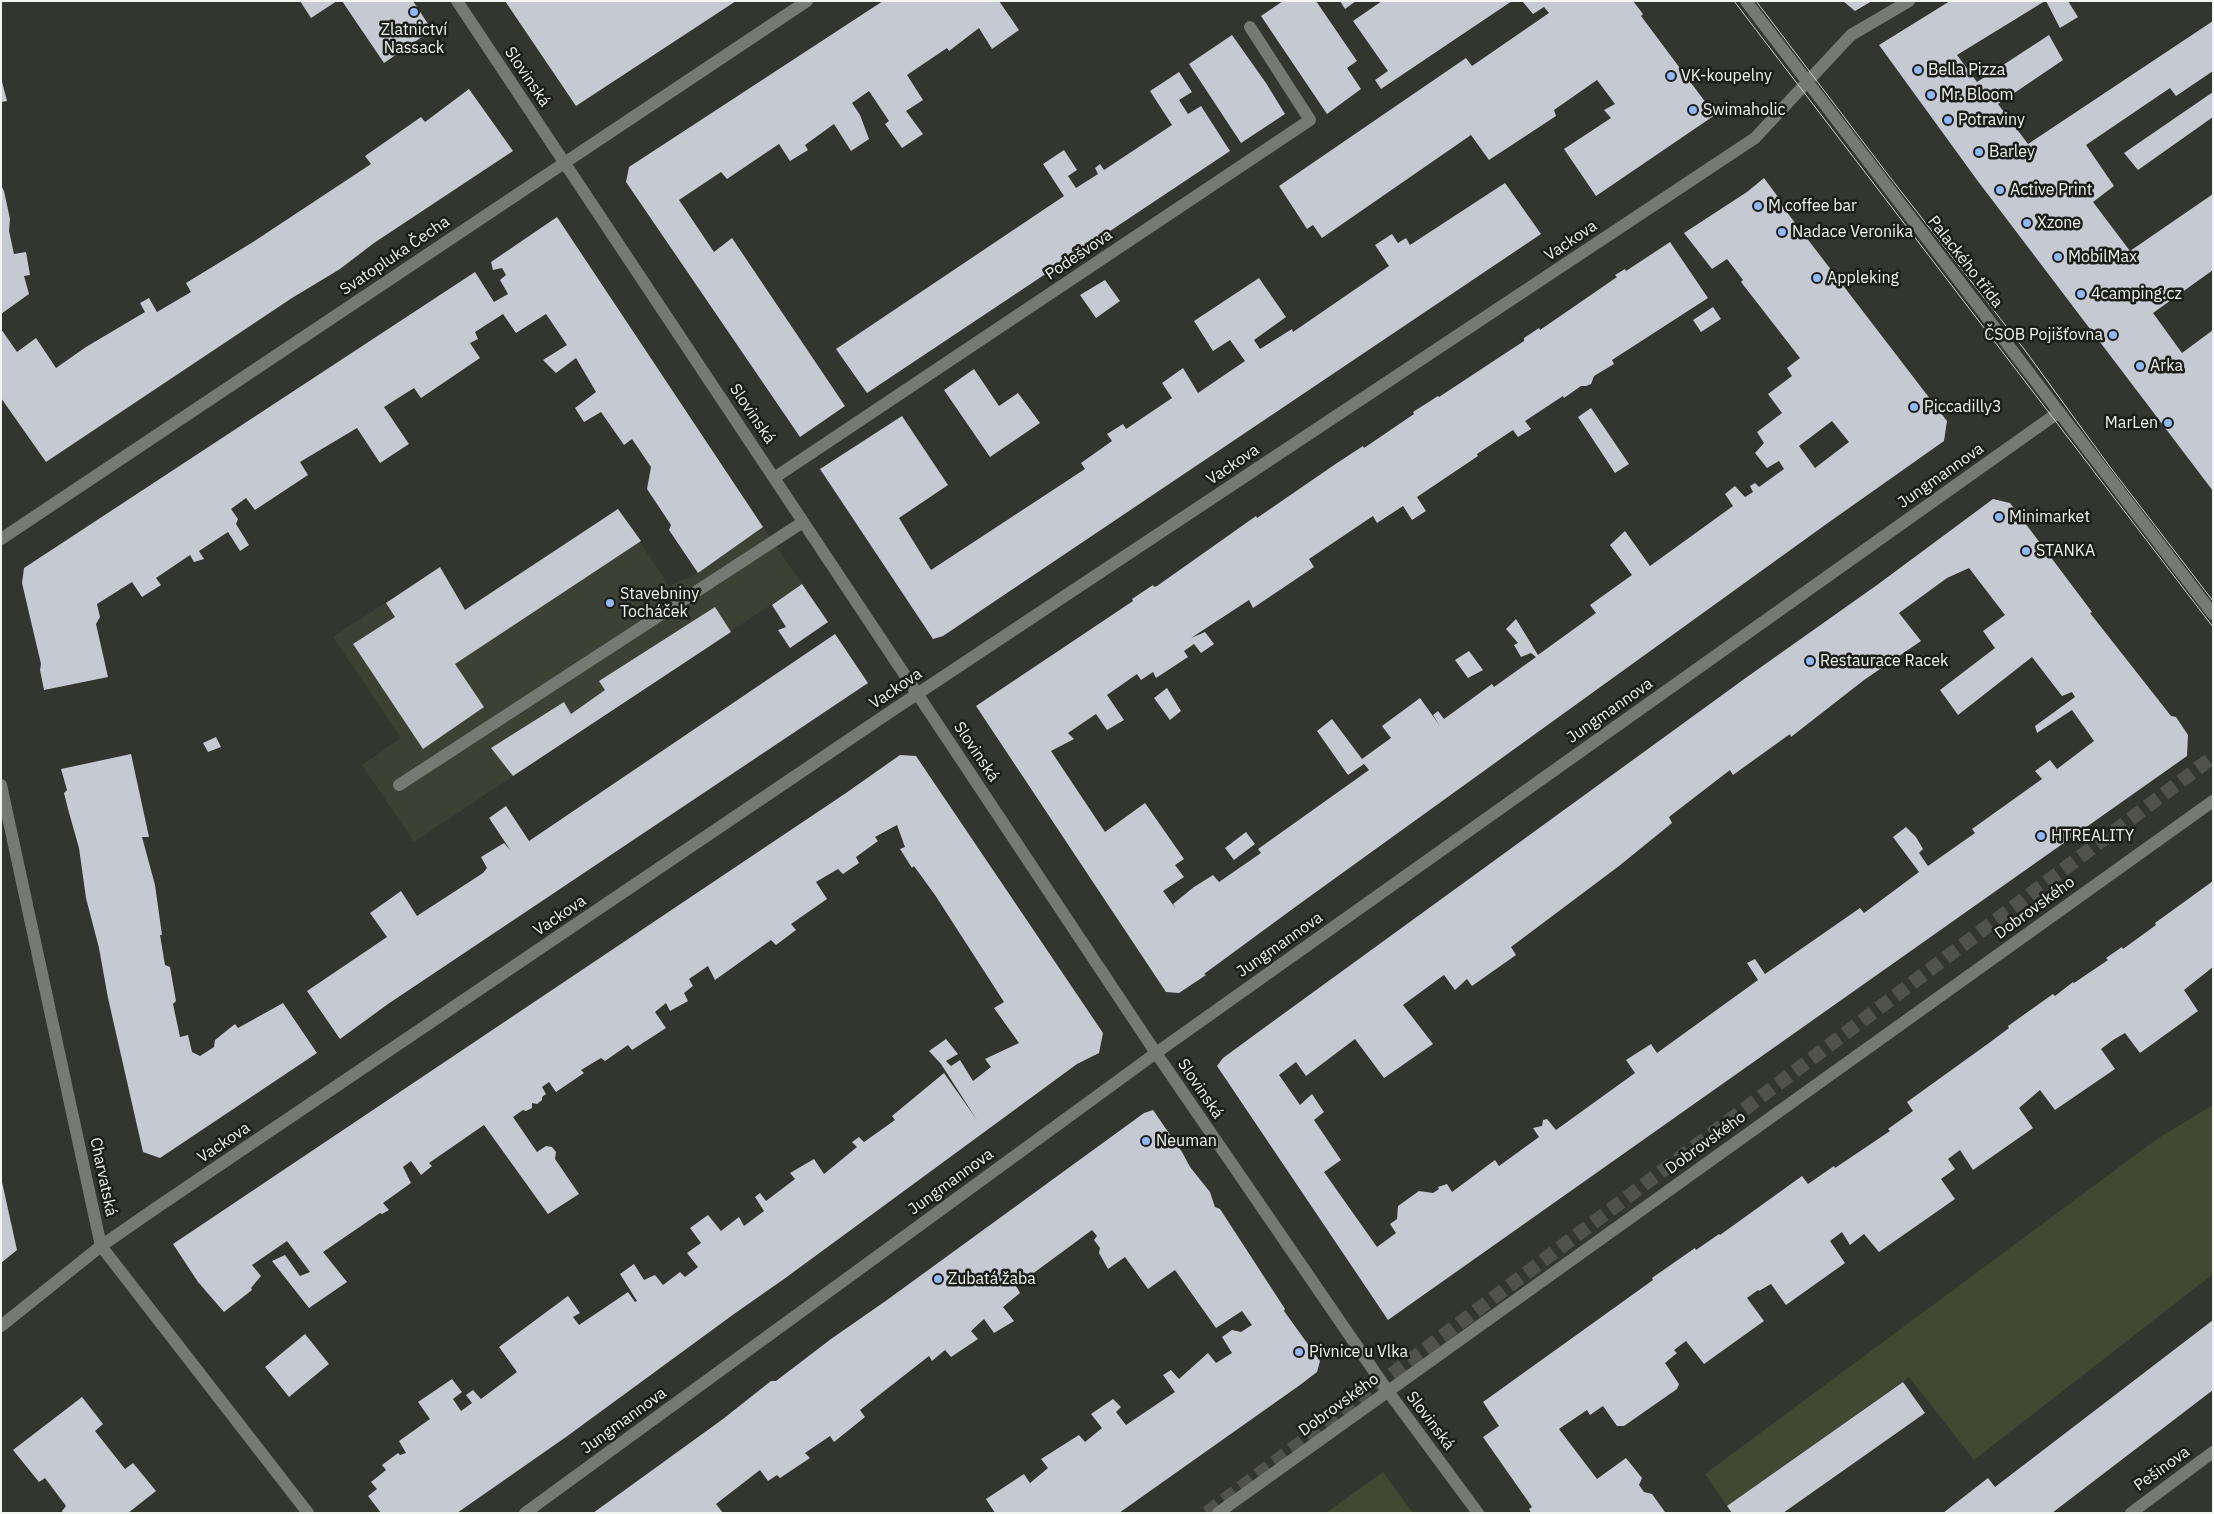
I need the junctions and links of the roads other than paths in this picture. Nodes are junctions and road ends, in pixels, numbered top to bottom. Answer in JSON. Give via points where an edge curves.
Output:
{"nodes":[{"id":1,"x":457,"y":1,"type":"edge"},
{"id":2,"x":807,"y":1,"type":"edge"},
{"id":3,"x":1746,"y":1,"type":"edge"},
{"id":4,"x":1909,"y":1,"type":"edge"},
{"id":5,"x":1250,"y":28,"type":"dead end"},
{"id":6,"x":1809,"y":83,"type":"junction"},
{"id":7,"x":565,"y":162,"type":"junction"},
{"id":8,"x":2059,"y":412,"type":"junction"},
{"id":9,"x":774,"y":478,"type":"junction"},
{"id":10,"x":803,"y":522,"type":"junction"},
{"id":11,"x":1,"y":539,"type":"edge"},
{"id":12,"x":2213,"y":614,"type":"edge"},
{"id":13,"x":917,"y":694,"type":"junction"},
{"id":14,"x":1,"y":785,"type":"edge"},
{"id":15,"x":399,"y":785,"type":"dead end"},
{"id":16,"x":2213,"y":801,"type":"edge"},
{"id":17,"x":1156,"y":1053,"type":"junction"},
{"id":18,"x":101,"y":1246,"type":"junction"},
{"id":19,"x":1,"y":1326,"type":"edge"},
{"id":20,"x":1387,"y":1390,"type":"junction"},
{"id":21,"x":2213,"y":1452,"type":"edge"},
{"id":22,"x":308,"y":1513,"type":"edge"},
{"id":23,"x":525,"y":1513,"type":"edge"},
{"id":24,"x":1218,"y":1513,"type":"edge"},
{"id":25,"x":1478,"y":1513,"type":"edge"},
{"id":26,"x":2131,"y":1513,"type":"edge"}],
"edges":[{"from":1,"to":7,"type":"street","name":"Slovinská"},
{"from":2,"to":7,"type":"street","name":"Svatopluka Čecha"},
{"from":3,"to":6,"type":"street","name":"Palackého třída"},
{"from":4,"to":6,"type":"street","name":"Vackova","via":[[1851,35]]},
{"from":5,"to":9,"type":"street","name":"Podešvova","via":[[1310,120]]},
{"from":6,"to":8,"type":"street","name":"Palackého třída"},
{"from":6,"to":13,"type":"street","name":"Vackova","via":[[1755,138]]},
{"from":7,"to":9,"type":"street","name":"Slovinská"},
{"from":7,"to":11,"type":"street","name":"Svatopluka Čecha"},
{"from":8,"to":12,"type":"street","name":"Palackého třída"},
{"from":8,"to":17,"type":"street","name":"Jungmannova"},
{"from":9,"to":10,"type":"street","name":"Slovinská"},
{"from":10,"to":13,"type":"street","name":"Slovinská"},
{"from":10,"to":15,"type":"street"},
{"from":13,"to":17,"type":"street","name":"Slovinská"},
{"from":13,"to":18,"type":"street","name":"Vackova"},
{"from":14,"to":18,"type":"street","name":"Charvatská"},
{"from":16,"to":20,"type":"street","name":"Dobrovského"},
{"from":17,"to":20,"type":"street","name":"Slovinská"},
{"from":17,"to":23,"type":"street","name":"Jungmannova"},
{"from":18,"to":19,"type":"street","name":"Vackova"},
{"from":18,"to":22,"type":"street","name":"Charvatská"},
{"from":20,"to":24,"type":"street","name":"Dobrovského"},
{"from":20,"to":25,"type":"street","name":"Slovinská"},
{"from":21,"to":26,"type":"street","name":"Pešinova"}]}
